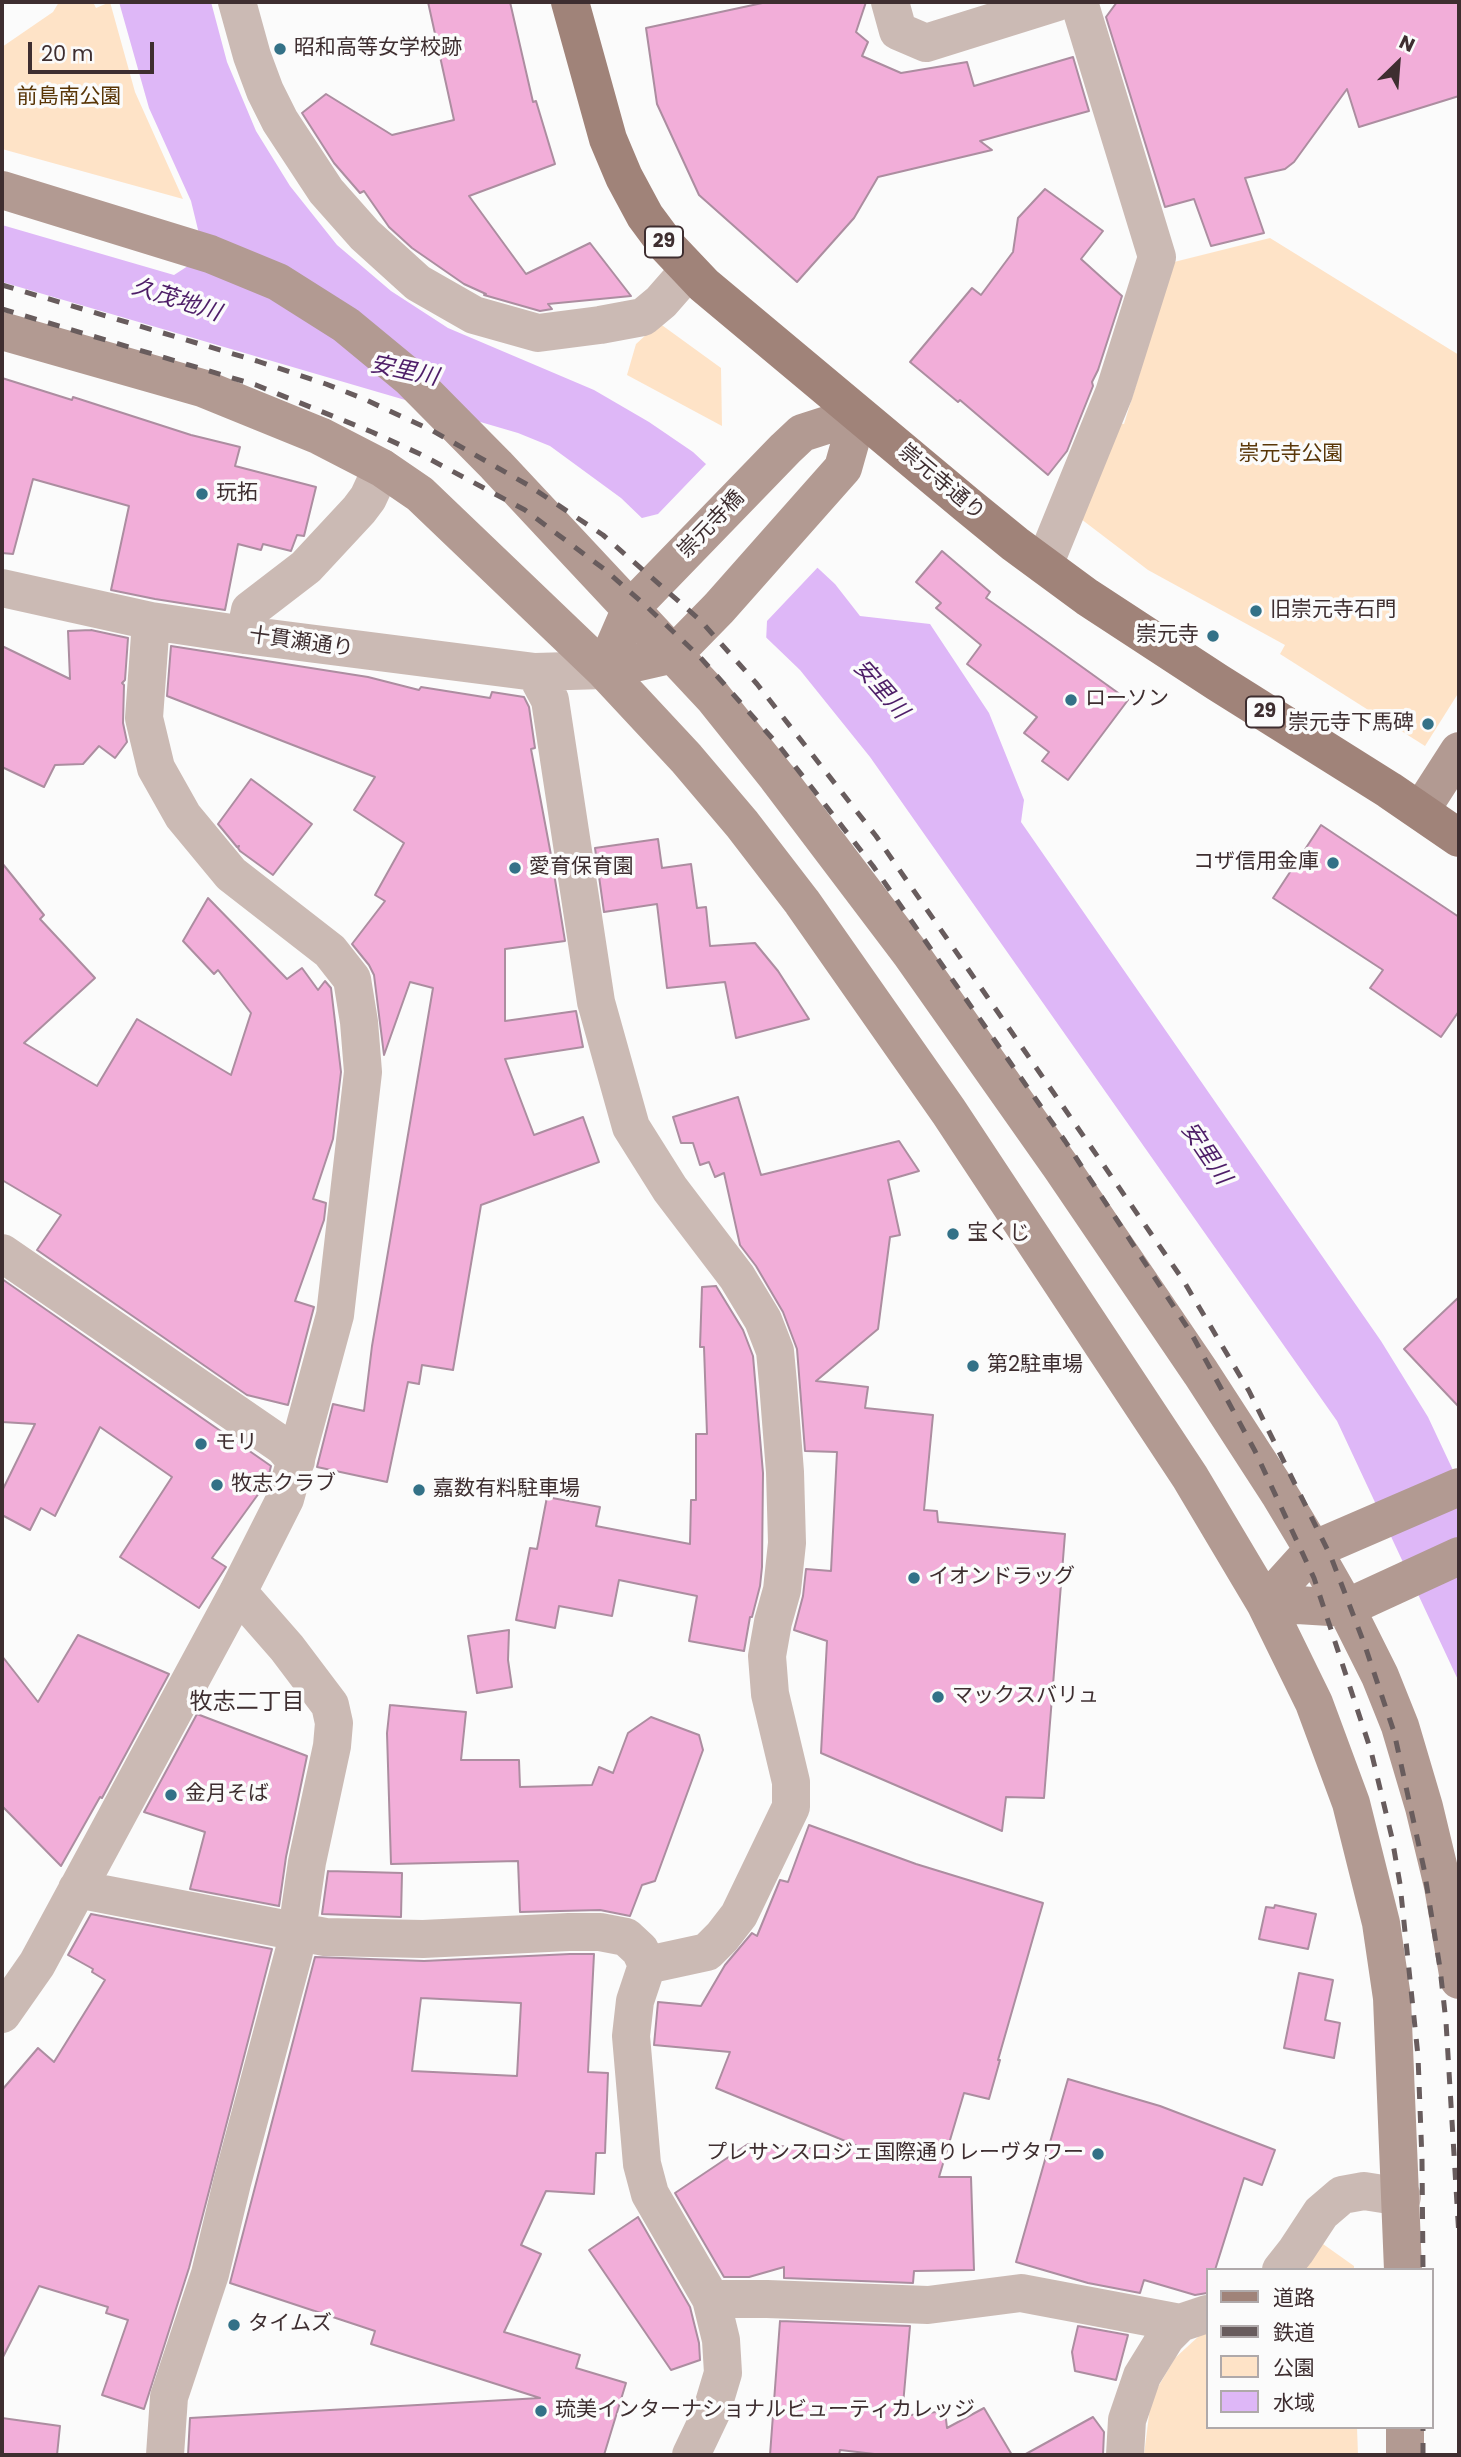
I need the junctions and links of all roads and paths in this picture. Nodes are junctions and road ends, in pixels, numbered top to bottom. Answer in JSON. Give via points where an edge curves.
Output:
{"nodes":[{"id":1,"x":237,"y":2,"type":"edge"},
{"id":2,"x":570,"y":2,"type":"edge"},
{"id":3,"x":890,"y":2,"type":"edge"},
{"id":4,"x":1057,"y":2,"type":"edge"},
{"id":5,"x":1079,"y":2,"type":"edge"},
{"id":6,"x":2,"y":190,"type":"edge"},
{"id":7,"x":689,"y":270,"type":"junction"},
{"id":8,"x":2,"y":331,"type":"edge"},
{"id":9,"x":858,"y":415,"type":"junction"},
{"id":10,"x":382,"y":468,"type":"junction"},
{"id":11,"x":1044,"y":565,"type":"junction"},
{"id":12,"x":2,"y":588,"type":"edge"},
{"id":13,"x":631,"y":608,"type":"junction"},
{"id":14,"x":150,"y":621,"type":"junction"},
{"id":15,"x":245,"y":635,"type":"junction"},
{"id":16,"x":674,"y":654,"type":"junction"},
{"id":17,"x":604,"y":670,"type":"junction"},
{"id":18,"x":535,"y":671,"type":"junction"},
{"id":19,"x":1459,"y":751,"type":"edge"},
{"id":20,"x":1420,"y":810,"type":"junction"},
{"id":21,"x":1459,"y":838,"type":"edge"},
{"id":22,"x":2,"y":1253,"type":"edge"},
{"id":23,"x":296,"y":1461,"type":"junction"},
{"id":24,"x":1459,"y":1487,"type":"edge"},
{"id":25,"x":1313,"y":1550,"type":"junction"},
{"id":26,"x":1459,"y":1556,"type":"edge"},
{"id":27,"x":238,"y":1592,"type":"junction"},
{"id":28,"x":1265,"y":1604,"type":"junction"},
{"id":29,"x":1346,"y":1608,"type":"junction"},
{"id":30,"x":77,"y":1889,"type":"junction"},
{"id":31,"x":297,"y":1930,"type":"junction"},
{"id":32,"x":648,"y":1965,"type":"junction"},
{"id":33,"x":1459,"y":1980,"type":"edge"},
{"id":34,"x":2,"y":2014,"type":"edge"},
{"id":35,"x":1402,"y":2197,"type":"junction"},
{"id":36,"x":1282,"y":2268,"type":"edge"},
{"id":37,"x":1403,"y":2268,"type":"edge"},
{"id":38,"x":711,"y":2299,"type":"junction"},
{"id":39,"x":1193,"y":2319,"type":"edge"},
{"id":40,"x":1405,"y":2429,"type":"edge"},
{"id":41,"x":165,"y":2455,"type":"edge"},
{"id":42,"x":691,"y":2455,"type":"edge"},
{"id":43,"x":1125,"y":2455,"type":"edge"},
{"id":44,"x":1405,"y":2455,"type":"edge"}],
"edges":[{"from":1,"to":7,"type":"street","via":[[260,80],[280,121],[326,191],[365,235],[418,283],[474,315],[537,333],[643,317]]},
{"from":2,"to":7,"type":"main road","name":"崇元寺通り","number":"29","via":[[608,139],[624,177],[645,216]]},
{"from":3,"to":4,"type":"street","via":[[898,31],[926,43]]},
{"from":5,"to":11,"type":"street","via":[[1157,257],[1114,393]]},
{"from":6,"to":13,"type":"street","via":[[210,254],[278,282],[345,325],[410,377]]},
{"from":7,"to":9,"type":"main road","name":"崇元寺通り","number":"29"},
{"from":8,"to":10,"type":"street","via":[[202,388],[320,436]]},
{"from":9,"to":11,"type":"main road","name":"崇元寺通り","number":"29"},
{"from":9,"to":13,"type":"street","name":"崇元寺橋","via":[[802,433]]},
{"from":9,"to":16,"type":"street","via":[[842,468]]},
{"from":10,"to":15,"type":"street","via":[[359,510],[306,567],[250,610]]},
{"from":10,"to":17,"type":"street","via":[[420,494]]},
{"from":11,"to":20,"type":"main road","name":"崇元寺通り","number":"29","via":[[1109,612]]},
{"from":12,"to":14,"type":"street","name":"十貫瀬通り"},
{"from":13,"to":16,"type":"street"},
{"from":13,"to":17,"type":"street"},
{"from":14,"to":15,"type":"street","name":"十貫瀬通り"},
{"from":14,"to":23,"type":"street","via":[[144,718],[156,768],[184,816],[231,874],[330,951],[352,979],[363,1072],[335,1315]]},
{"from":15,"to":18,"type":"street","name":"十貫瀬通り"},
{"from":16,"to":17,"type":"street"},
{"from":16,"to":25,"type":"street","via":[[777,777],[919,965],[1201,1373]]},
{"from":17,"to":18,"type":"street","name":"十貫瀬通り"},
{"from":17,"to":28,"type":"street","via":[[742,824],[868,993],[1190,1477]]},
{"from":18,"to":32,"type":"street","via":[[550,700],[596,1002],[631,1127],[763,1320],[775,1351],[778,1383],[788,1543],[767,1656],[770,1694],[791,1782],[791,1807],[739,1915],[722,1937],[707,1952]]},
{"from":19,"to":20,"type":"street"},
{"from":20,"to":21,"type":"main road","name":"崇元寺通り","number":"29"},
{"from":22,"to":23,"type":"street","via":[[283,1446]]},
{"from":23,"to":27,"type":"street","via":[[285,1499]]},
{"from":24,"to":25,"type":"street"},
{"from":25,"to":28,"type":"street"},
{"from":25,"to":29,"type":"street"},
{"from":26,"to":29,"type":"street"},
{"from":27,"to":30,"type":"street"},
{"from":27,"to":31,"type":"street","via":[[330,1704],[334,1723]]},
{"from":28,"to":29,"type":"street"},
{"from":28,"to":35,"type":"street","via":[[1336,1758],[1370,1874],[1392,1998]]},
{"from":29,"to":33,"type":"street","via":[[1400,1726],[1440,1872]]},
{"from":30,"to":31,"type":"street"},
{"from":30,"to":34,"type":"street","via":[[37,1964]]},
{"from":31,"to":32,"type":"street","via":[[324,1937],[423,1940],[600,1932],[626,1937]]},
{"from":31,"to":41,"type":"street","via":[[210,2274],[169,2397]]},
{"from":32,"to":38,"type":"street","via":[[635,2001],[631,2036],[642,2164],[650,2194]]},
{"from":35,"to":36,"type":"street","via":[[1364,2191],[1342,2195],[1321,2213]]},
{"from":35,"to":37,"type":"street"},
{"from":38,"to":39,"type":"street","via":[[928,2305],[1021,2293]]},
{"from":38,"to":42,"type":"street","via":[[723,2373]]},
{"from":39,"to":43,"type":"street","via":[[1166,2337],[1142,2376],[1127,2420]]},
{"from":40,"to":44,"type":"street"}]}
